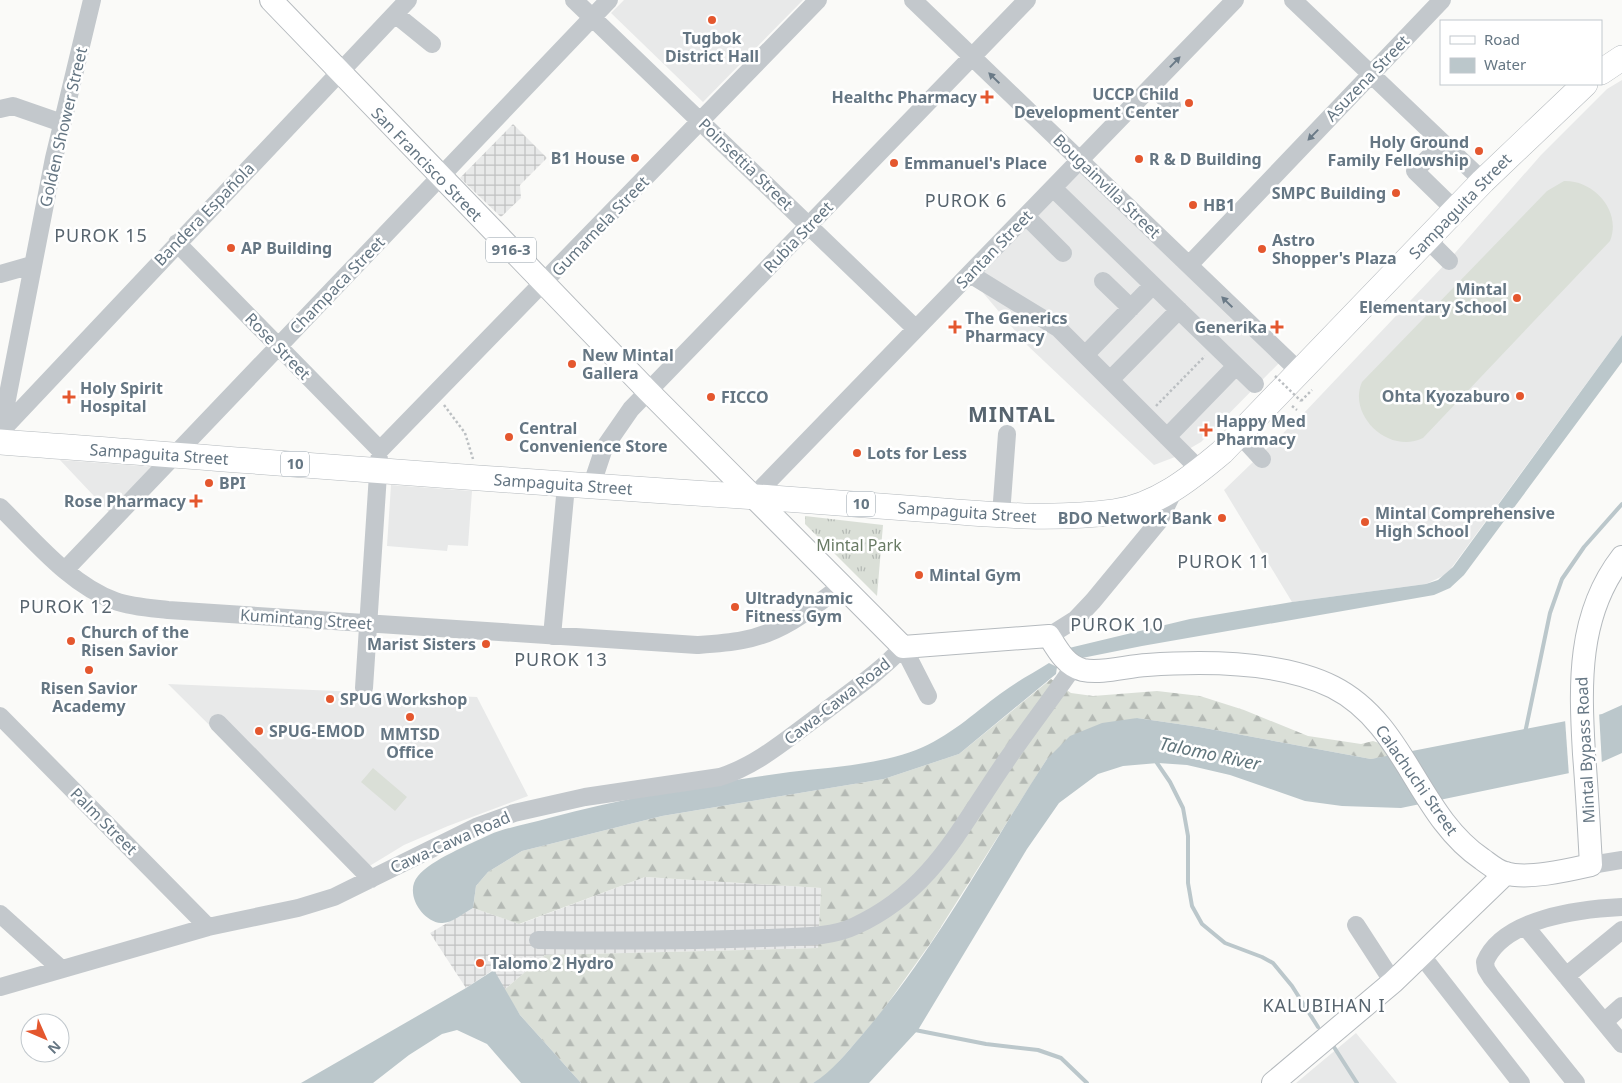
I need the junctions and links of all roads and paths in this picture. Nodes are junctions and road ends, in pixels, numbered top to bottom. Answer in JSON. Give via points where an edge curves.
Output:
{"nodes":[{"id":1,"x":92,"y":0,"type":"edge"},
{"id":2,"x":271,"y":0,"type":"edge"},
{"id":3,"x":408,"y":0,"type":"edge"},
{"id":4,"x":574,"y":0,"type":"edge"},
{"id":5,"x":609,"y":0,"type":"edge"},
{"id":6,"x":818,"y":0,"type":"edge"},
{"id":7,"x":913,"y":0,"type":"edge"},
{"id":8,"x":1027,"y":0,"type":"edge"},
{"id":9,"x":1235,"y":0,"type":"edge"},
{"id":10,"x":1293,"y":0,"type":"edge"},
{"id":11,"x":1442,"y":0,"type":"edge"},
{"id":12,"x":395,"y":14,"type":"junction"},
{"id":13,"x":592,"y":17,"type":"junction"},
{"id":14,"x":432,"y":44,"type":"dead end"},
{"id":15,"x":972,"y":57,"type":"junction"},
{"id":16,"x":1622,"y":58,"type":"edge"},
{"id":17,"x":1602,"y":71,"type":"edge"},
{"id":18,"x":340,"y":72,"type":"junction"},
{"id":19,"x":1370,"y":75,"type":"junction"},
{"id":20,"x":1583,"y":85,"type":"edge"},
{"id":21,"x":1152,"y":86,"type":"junction"},
{"id":22,"x":1172,"y":106,"type":"dead end"},
{"id":23,"x":0,"y":110,"type":"edge"},
{"id":24,"x":702,"y":122,"type":"junction"},
{"id":25,"x":62,"y":123,"type":"junction"},
{"id":26,"x":1443,"y":143,"type":"junction"},
{"id":27,"x":1080,"y":160,"type":"junction"},
{"id":28,"x":440,"y":177,"type":"junction"},
{"id":29,"x":1483,"y":181,"type":"junction"},
{"id":30,"x":1053,"y":188,"type":"junction"},
{"id":31,"x":1455,"y":210,"type":"junction"},
{"id":32,"x":1026,"y":216,"type":"junction"},
{"id":33,"x":809,"y":226,"type":"junction"},
{"id":34,"x":1428,"y":240,"type":"junction"},
{"id":35,"x":177,"y":243,"type":"junction"},
{"id":36,"x":1063,"y":253,"type":"dead end"},
{"id":37,"x":1449,"y":261,"type":"dead end"},
{"id":38,"x":32,"y":264,"type":"junction"},
{"id":39,"x":1189,"y":265,"type":"junction"},
{"id":40,"x":0,"y":274,"type":"edge"},
{"id":41,"x":970,"y":274,"type":"junction"},
{"id":42,"x":1103,"y":281,"type":"dead end"},
{"id":43,"x":544,"y":284,"type":"junction"},
{"id":44,"x":1154,"y":286,"type":"junction"},
{"id":45,"x":1131,"y":308,"type":"junction"},
{"id":46,"x":1179,"y":310,"type":"junction"},
{"id":47,"x":916,"y":329,"type":"junction"},
{"id":48,"x":278,"y":346,"type":"junction"},
{"id":49,"x":1216,"y":346,"type":"junction"},
{"id":50,"x":1086,"y":354,"type":"junction"},
{"id":51,"x":1236,"y":366,"type":"junction"},
{"id":52,"x":1300,"y":372,"type":"junction"},
{"id":53,"x":1275,"y":376,"type":"dead end"},
{"id":54,"x":1111,"y":379,"type":"junction"},
{"id":55,"x":1255,"y":384,"type":"dead end"},
{"id":56,"x":648,"y":391,"type":"junction"},
{"id":57,"x":1315,"y":392,"type":"dead end"},
{"id":58,"x":435,"y":395,"type":"junction"},
{"id":59,"x":1147,"y":416,"type":"junction"},
{"id":60,"x":1007,"y":434,"type":"dead end"},
{"id":61,"x":1240,"y":435,"type":"junction"},
{"id":62,"x":0,"y":436,"type":"edge"},
{"id":63,"x":1167,"y":436,"type":"junction"},
{"id":64,"x":175,"y":455,"type":"junction"},
{"id":65,"x":1262,"y":459,"type":"dead end"},
{"id":66,"x":379,"y":460,"type":"junction"},
{"id":67,"x":1200,"y":470,"type":"junction"},
{"id":68,"x":477,"y":478,"type":"junction"},
{"id":69,"x":566,"y":486,"type":"junction"},
{"id":70,"x":591,"y":487,"type":"junction"},
{"id":71,"x":1175,"y":488,"type":"junction"},
{"id":72,"x":753,"y":497,"type":"junction"},
{"id":73,"x":0,"y":507,"type":"edge"},
{"id":74,"x":1002,"y":515,"type":"junction"},
{"id":75,"x":1622,"y":557,"type":"edge"},
{"id":76,"x":65,"y":570,"type":"junction"},
{"id":77,"x":841,"y":586,"type":"junction"},
{"id":78,"x":368,"y":622,"type":"junction"},
{"id":79,"x":552,"y":636,"type":"junction"},
{"id":80,"x":1049,"y":636,"type":"junction"},
{"id":81,"x":903,"y":647,"type":"junction"},
{"id":82,"x":1074,"y":666,"type":"junction"},
{"id":83,"x":364,"y":688,"type":"dead end"},
{"id":84,"x":928,"y":696,"type":"dead end"},
{"id":85,"x":0,"y":716,"type":"edge"},
{"id":86,"x":218,"y":723,"type":"dead end"},
{"id":87,"x":1622,"y":860,"type":"edge"},
{"id":88,"x":1591,"y":865,"type":"junction"},
{"id":89,"x":1506,"y":873,"type":"junction"},
{"id":90,"x":371,"y":879,"type":"junction"},
{"id":91,"x":1622,"y":906,"type":"edge"},
{"id":92,"x":0,"y":914,"type":"edge"},
{"id":93,"x":1356,"y":925,"type":"dead end"},
{"id":94,"x":208,"y":926,"type":"junction"},
{"id":95,"x":1525,"y":926,"type":"junction"},
{"id":96,"x":1622,"y":930,"type":"edge"},
{"id":97,"x":538,"y":940,"type":"dead end"},
{"id":98,"x":1422,"y":956,"type":"junction"},
{"id":99,"x":60,"y":968,"type":"junction"},
{"id":100,"x":1566,"y":976,"type":"junction"},
{"id":101,"x":1393,"y":982,"type":"junction"},
{"id":102,"x":0,"y":988,"type":"edge"},
{"id":103,"x":1622,"y":1006,"type":"edge"},
{"id":104,"x":1604,"y":1022,"type":"junction"},
{"id":105,"x":1622,"y":1044,"type":"edge"},
{"id":106,"x":1273,"y":1083,"type":"edge"},
{"id":107,"x":1521,"y":1083,"type":"edge"},
{"id":108,"x":1576,"y":1083,"type":"edge"}],
"edges":[{"from":1,"to":25,"type":"street","name":"Golden Shower Street"},
{"from":2,"to":18,"type":"main road","name":"San Francisco Street","number":"916-3"},
{"from":3,"to":12,"type":"street","name":"Bandera Española"},
{"from":4,"to":13,"type":"street","name":"Poinsettia Street"},
{"from":5,"to":13,"type":"street","name":"Champaca Street"},
{"from":6,"to":24,"type":"street","name":"Gumamela Street"},
{"from":7,"to":15,"type":"street","name":"Bougainvilla Street"},
{"from":8,"to":15,"type":"street","name":"Rubia Street"},
{"from":21,"to":9,"type":"street","name":"Santan Street","one_way":true},
{"from":10,"to":19,"type":"street"},
{"from":11,"to":19,"type":"street","name":"Asuzena Street"},
{"from":12,"to":14,"type":"street"},
{"from":12,"to":18,"type":"street","name":"Bandera Española"},
{"from":13,"to":24,"type":"street","name":"Poinsettia Street"},
{"from":13,"to":28,"type":"street","name":"Champaca Street"},
{"from":27,"to":15,"type":"street","name":"Bougainvilla Street","one_way":true},
{"from":15,"to":33,"type":"street","name":"Rubia Street"},
{"from":16,"to":17,"type":"highway"},
{"from":18,"to":28,"type":"main road","name":"San Francisco Street","number":"916-3"},
{"from":18,"to":35,"type":"street","name":"Bandera Española"},
{"from":19,"to":26,"type":"street"},
{"from":19,"to":39,"type":"street","name":"Asuzena Street","one_way":true},
{"from":20,"to":29,"type":"highway","name":"Sampaguita Street","number":"10"},
{"from":21,"to":22,"type":"street"},
{"from":21,"to":27,"type":"street","name":"Santan Street"},
{"from":23,"to":25,"type":"street","via":[[14,106]]},
{"from":24,"to":33,"type":"street","name":"Poinsettia Street"},
{"from":24,"to":43,"type":"street","name":"Gumamela Street"},
{"from":25,"to":38,"type":"street","name":"Golden Shower Street"},
{"from":26,"to":29,"type":"street"},
{"from":26,"to":31,"type":"street","via":[[1415,171]]},
{"from":27,"to":30,"type":"street","name":"Santan Street"},
{"from":27,"to":39,"type":"street","name":"Bougainvilla Street"},
{"from":28,"to":43,"type":"main road","name":"San Francisco Street","number":"916-3"},
{"from":28,"to":48,"type":"street","name":"Champaca Street"},
{"from":29,"to":31,"type":"highway","name":"Sampaguita Street","number":"10"},
{"from":30,"to":32,"type":"street","name":"Santan Street"},
{"from":30,"to":44,"type":"street"},
{"from":31,"to":34,"type":"highway","name":"Sampaguita Street","number":"10"},
{"from":32,"to":36,"type":"street"},
{"from":32,"to":41,"type":"street","name":"Santan Street"},
{"from":33,"to":47,"type":"street","name":"Poinsettia Street"},
{"from":33,"to":56,"type":"street","name":"Rubia Street"},
{"from":34,"to":37,"type":"street"},
{"from":34,"to":52,"type":"highway","name":"Sampaguita Street","number":"10"},
{"from":35,"to":48,"type":"street","name":"Rose Street"},
{"from":35,"to":62,"type":"street","name":"Bandera Española"},
{"from":38,"to":40,"type":"street"},
{"from":38,"to":62,"type":"street","name":"Golden Shower Street"},
{"from":52,"to":39,"type":"street","name":"Bougainvilla Street","one_way":true},
{"from":41,"to":47,"type":"street","name":"Santan Street"},
{"from":41,"to":50,"type":"street","via":[[1036,312]]},
{"from":42,"to":45,"type":"street"},
{"from":43,"to":56,"type":"main road","name":"San Francisco Street","number":"916-3"},
{"from":43,"to":58,"type":"street","name":"Gumamela Street"},
{"from":44,"to":45,"type":"street"},
{"from":44,"to":46,"type":"street"},
{"from":45,"to":50,"type":"street"},
{"from":46,"to":49,"type":"street"},
{"from":46,"to":54,"type":"street"},
{"from":47,"to":72,"type":"street","name":"Santan Street"},
{"from":48,"to":64,"type":"street","name":"Champaca Street"},
{"from":48,"to":66,"type":"street","name":"Rose Street"},
{"from":49,"to":51,"type":"street"},
{"from":49,"to":59,"type":"path"},
{"from":50,"to":54,"type":"street"},
{"from":51,"to":55,"type":"street"},
{"from":51,"to":63,"type":"street"},
{"from":52,"to":61,"type":"highway","name":"Sampaguita Street","number":"10"},
{"from":53,"to":57,"type":"path","bridge":true,"via":[[1301,401],[1312,390]]},
{"from":54,"to":59,"type":"street"},
{"from":56,"to":70,"type":"street","name":"Rubia Street","via":[[616,428],[604,448]]},
{"from":56,"to":72,"type":"main road","name":"San Francisco Street","number":"916-3"},
{"from":58,"to":66,"type":"street","name":"Gumamela Street"},
{"from":58,"to":68,"type":"path","via":[[465,433]]},
{"from":59,"to":63,"type":"street"},
{"from":60,"to":74,"type":"street"},
{"from":61,"to":65,"type":"street"},
{"from":61,"to":67,"type":"highway","name":"Sampaguita Street","number":"10"},
{"from":62,"to":64,"type":"highway","name":"Sampaguita Street","number":"10"},
{"from":63,"to":67,"type":"street"},
{"from":64,"to":66,"type":"highway","name":"Sampaguita Street","number":"10"},
{"from":64,"to":76,"type":"street","name":"Champaca Street"},
{"from":66,"to":68,"type":"highway","name":"Sampaguita Street","number":"10"},
{"from":66,"to":78,"type":"street"},
{"from":67,"to":71,"type":"highway","name":"Sampaguita Street","number":"10"},
{"from":68,"to":69,"type":"highway","name":"Sampaguita Street","number":"10"},
{"from":69,"to":70,"type":"highway","name":"Sampaguita Street","number":"10"},
{"from":69,"to":79,"type":"street"},
{"from":70,"to":72,"type":"highway","name":"Sampaguita Street","number":"10"},
{"from":71,"to":74,"type":"highway","name":"Sampaguita Street","number":"10","via":[[1140,505],[1117,511],[1068,517]]},
{"from":71,"to":80,"type":"street","via":[[1159,522],[1093,601],[1072,622]]},
{"from":72,"to":74,"type":"highway","name":"Sampaguita Street","number":"10"},
{"from":72,"to":77,"type":"main road","name":"San Francisco Street"},
{"from":73,"to":76,"type":"street","name":"Kumintang Street"},
{"from":75,"to":88,"type":"main road","name":"Mintal Bypass Road","via":[[1606,581],[1586,635],[1581,696]]},
{"from":76,"to":78,"type":"street","name":"Kumintang Street","via":[[96,592],[132,606]]},
{"from":77,"to":79,"type":"street","name":"Kumintang Street","via":[[790,623],[744,640],[697,645]]},
{"from":77,"to":81,"type":"main road","name":"San Francisco Street"},
{"from":78,"to":79,"type":"street","name":"Kumintang Street"},
{"from":78,"to":83,"type":"street"},
{"from":80,"to":81,"type":"main road"},
{"from":80,"to":82,"type":"main road"},
{"from":81,"to":84,"type":"street"},
{"from":81,"to":90,"type":"street","name":"Cawa-Cawa Road","via":[[870,677],[768,753],[736,772],[585,797],[514,813],[476,827]]},
{"from":82,"to":89,"type":"main road","name":"Calachuchi Street","via":[[1090,671],[1153,664],[1204,663],[1257,668],[1312,679],[1350,696],[1366,709],[1396,745],[1438,814],[1465,846]]},
{"from":82,"to":97,"type":"street","via":[[942,857],[883,911],[853,927],[823,935],[735,939]]},
{"from":85,"to":94,"type":"street","name":"Palm Street"},
{"from":86,"to":90,"type":"street"},
{"from":87,"to":88,"type":"street"},
{"from":88,"to":89,"type":"main road","via":[[1545,874]]},
{"from":89,"to":98,"type":"main road"},
{"from":90,"to":94,"type":"street","name":"Cawa-Cawa Road","via":[[334,898]]},
{"from":91,"to":95,"type":"street","via":[[1577,912]]},
{"from":92,"to":99,"type":"street"},
{"from":93,"to":101,"type":"street"},
{"from":94,"to":99,"type":"street","name":"Cawa-Cawa Road"},
{"from":95,"to":100,"type":"street"},
{"from":95,"to":108,"type":"street","via":[[1496,945],[1485,962],[1486,969]]},
{"from":96,"to":100,"type":"street"},
{"from":98,"to":101,"type":"main road"},
{"from":98,"to":107,"type":"street"},
{"from":99,"to":102,"type":"street","name":"Cawa-Cawa Road"},
{"from":100,"to":104,"type":"street"},
{"from":101,"to":106,"type":"main road"},
{"from":103,"to":104,"type":"street"},
{"from":104,"to":105,"type":"street"}]}
